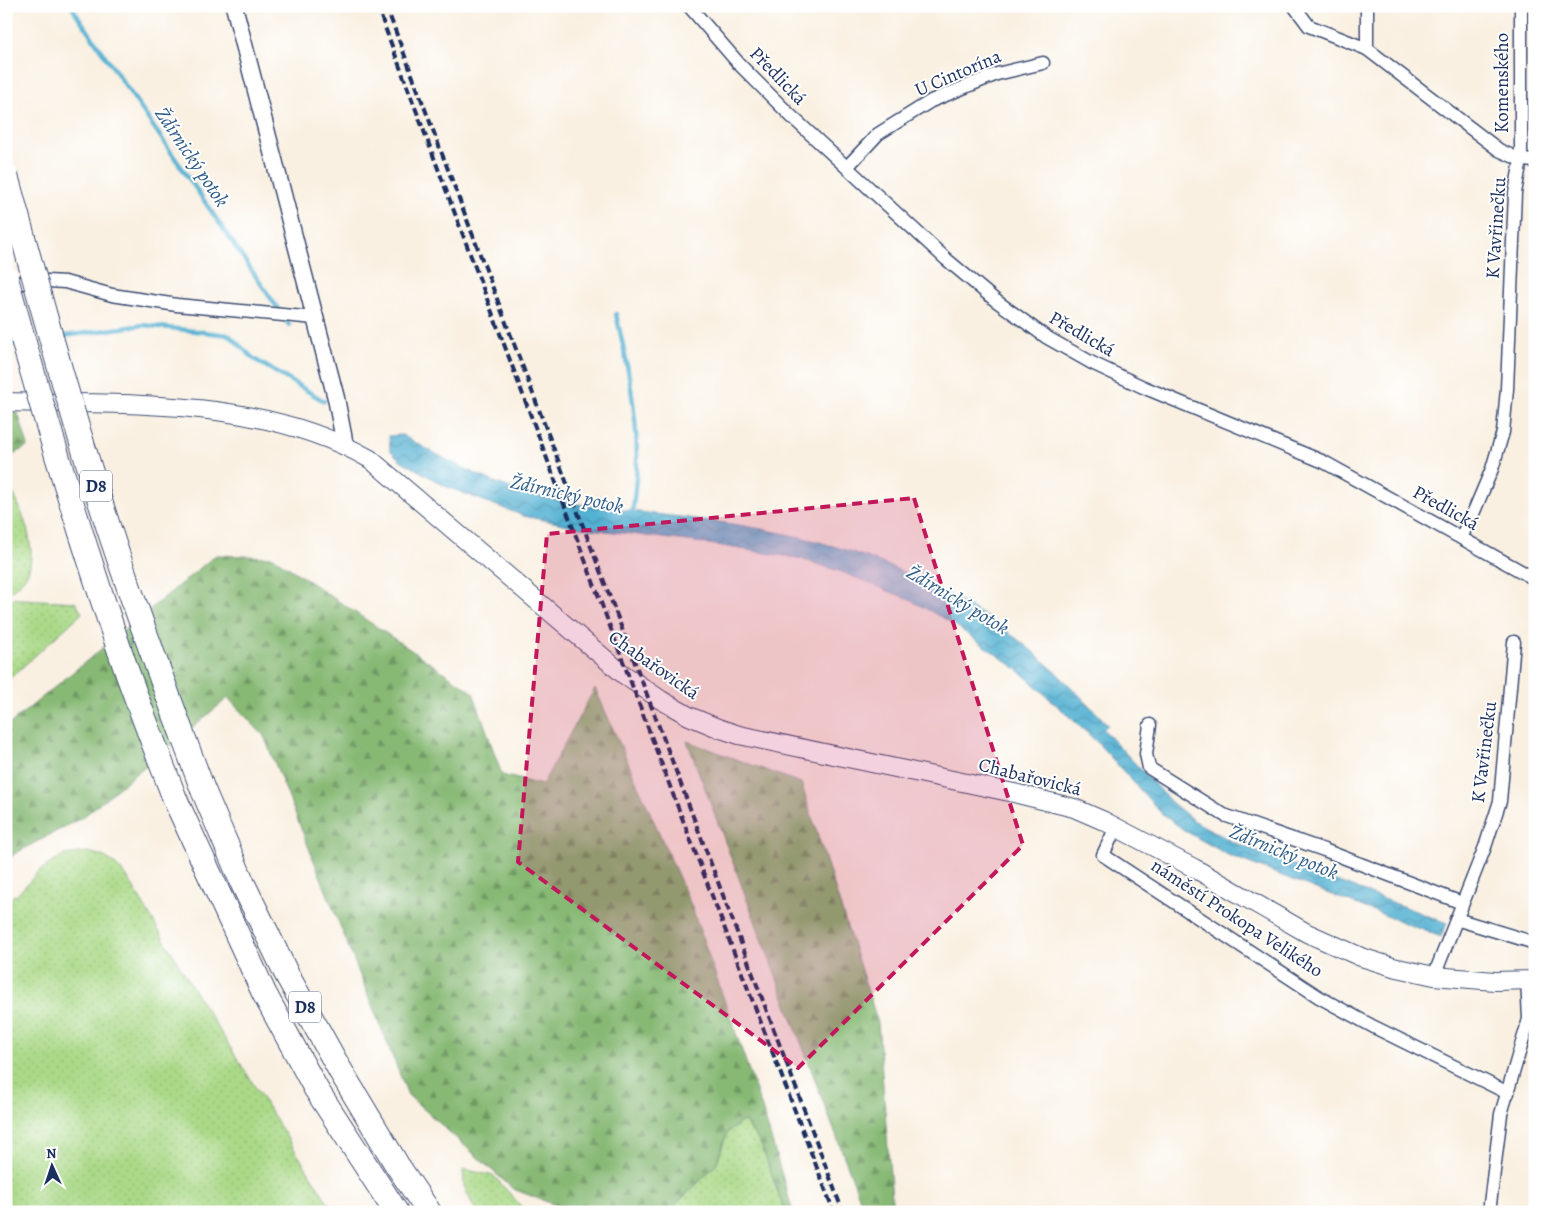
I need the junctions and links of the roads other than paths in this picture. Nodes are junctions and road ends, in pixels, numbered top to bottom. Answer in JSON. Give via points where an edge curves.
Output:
{"nodes":[{"id":1,"x":234,"y":6,"type":"edge"},
{"id":2,"x":689,"y":6,"type":"edge"},
{"id":3,"x":1294,"y":6,"type":"edge"},
{"id":4,"x":1367,"y":6,"type":"edge"},
{"id":5,"x":1521,"y":6,"type":"edge"},
{"id":6,"x":1367,"y":49,"type":"junction"},
{"id":7,"x":1043,"y":63,"type":"dead end"},
{"id":8,"x":1521,"y":160,"type":"junction"},
{"id":9,"x":1535,"y":161,"type":"edge"},
{"id":10,"x":847,"y":167,"type":"junction"},
{"id":11,"x":6,"y":176,"type":"edge"},
{"id":12,"x":6,"y":278,"type":"edge"},
{"id":13,"x":6,"y":290,"type":"edge"},
{"id":14,"x":307,"y":318,"type":"junction"},
{"id":15,"x":6,"y":402,"type":"edge"},
{"id":16,"x":345,"y":445,"type":"junction"},
{"id":17,"x":1461,"y":537,"type":"junction"},
{"id":18,"x":1535,"y":579,"type":"edge"},
{"id":19,"x":1514,"y":642,"type":"dead end"},
{"id":20,"x":1150,"y":725,"type":"dead end"},
{"id":21,"x":1116,"y":827,"type":"junction"},
{"id":22,"x":1462,"y":903,"type":"junction"},
{"id":23,"x":1456,"y":919,"type":"junction"},
{"id":24,"x":1535,"y":943,"type":"edge"},
{"id":25,"x":1434,"y":976,"type":"junction"},
{"id":26,"x":1531,"y":980,"type":"edge"},
{"id":27,"x":1508,"y":1092,"type":"junction"},
{"id":28,"x":396,"y":1212,"type":"edge"},
{"id":29,"x":430,"y":1212,"type":"edge"},
{"id":30,"x":1489,"y":1212,"type":"edge"}],
"edges":[{"from":1,"to":14,"type":"street"},
{"from":2,"to":10,"type":"street","name":"Předlická","via":[[791,116]]},
{"from":3,"to":6,"type":"street","name":"K Vavřinečku","via":[[1309,26]]},
{"from":4,"to":6,"type":"street"},
{"from":5,"to":8,"type":"street","name":"Komenského"},
{"from":6,"to":8,"type":"street","name":"K Vavřinečku","via":[[1498,150]]},
{"from":7,"to":10,"type":"street","name":"U Cintorína","via":[[997,74],[931,101],[878,134]]},
{"from":8,"to":9,"type":"street"},
{"from":8,"to":17,"type":"street","name":"K Vavřinečku","via":[[1514,193],[1503,432],[1492,469]]},
{"from":10,"to":17,"type":"street","name":"Předlická","via":[[946,259],[1046,337],[1143,387],[1324,462]]},
{"from":11,"to":29,"type":"highway","number":"D8","bridge":true,"via":[[112,540],[203,790],[287,975],[397,1165]]},
{"from":12,"to":28,"type":"highway","number":"D8","bridge":true,"via":[[85,544],[175,799],[219,897],[316,1089]]},
{"from":13,"to":14,"type":"street","via":[[29,280],[65,282],[112,295],[177,305]]},
{"from":14,"to":16,"type":"street","via":[[336,398]]},
{"from":15,"to":16,"type":"main road","name":"Chabařovická","via":[[143,405],[224,412],[300,428]]},
{"from":16,"to":21,"type":"main road","name":"Chabařovická","via":[[395,479],[623,674],[690,716],[762,741],[1045,800],[1074,808]]},
{"from":17,"to":18,"type":"street","name":"Předlická"},
{"from":19,"to":22,"type":"street","name":"K Vavřinečku","via":[[1500,801]]},
{"from":20,"to":22,"type":"street","via":[[1146,754],[1150,768],[1224,815]]},
{"from":21,"to":25,"type":"main road","name":"náměstí Prokopa Velikého","via":[[1307,933],[1361,957]]},
{"from":21,"to":27,"type":"street","name":"náměstí Prokopa Velikého","via":[[1103,855],[1319,997]]},
{"from":22,"to":23,"type":"street","name":"K Vavřinečku"},
{"from":23,"to":24,"type":"street"},
{"from":23,"to":25,"type":"street"},
{"from":25,"to":26,"type":"main road","name":"náměstí Prokopa Velikého"},
{"from":26,"to":27,"type":"street","name":"náměstí Prokopa Velikého","via":[[1529,1018]]},
{"from":27,"to":30,"type":"street","via":[[1496,1148]]}]}
